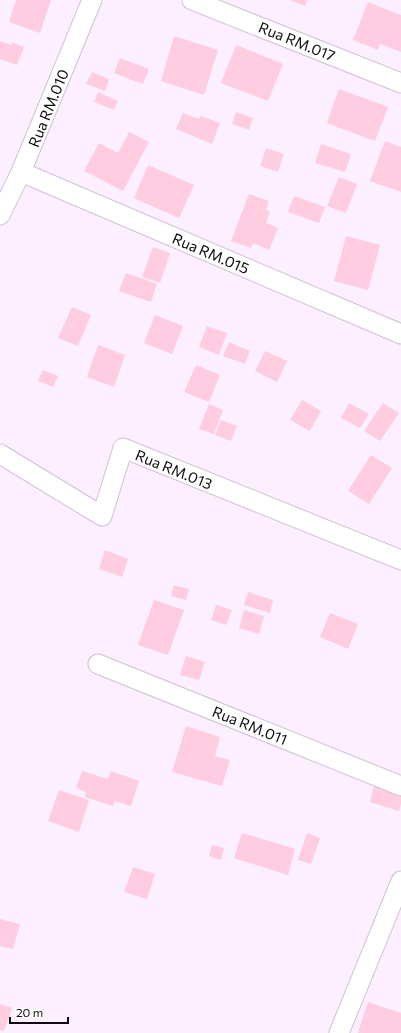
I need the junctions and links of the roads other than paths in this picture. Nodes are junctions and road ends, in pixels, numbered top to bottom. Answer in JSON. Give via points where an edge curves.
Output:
{"nodes":[{"id":1,"x":92,"y":0,"type":"edge"},
{"id":2,"x":192,"y":0,"type":"edge"},
{"id":3,"x":401,"y":83,"type":"edge"},
{"id":4,"x":21,"y":172,"type":"junction"},
{"id":5,"x":0,"y":215,"type":"edge"},
{"id":6,"x":401,"y":334,"type":"edge"},
{"id":7,"x":0,"y":454,"type":"edge"},
{"id":8,"x":401,"y":560,"type":"edge"},
{"id":9,"x":98,"y":664,"type":"dead end"},
{"id":10,"x":401,"y":786,"type":"edge"},
{"id":11,"x":401,"y":881,"type":"edge"},
{"id":12,"x":339,"y":1033,"type":"edge"}],
"edges":[{"from":1,"to":4,"type":"street","name":"Rua RM.010"},
{"from":2,"to":3,"type":"street","name":"Rua RM.017"},
{"from":4,"to":5,"type":"street","name":"Rua RM.010"},
{"from":4,"to":6,"type":"street","name":"Rua RM.015"},
{"from":7,"to":8,"type":"street","name":"Rua RM.013","via":[[102,516],[123,448]]},
{"from":9,"to":10,"type":"street","name":"Rua RM.011"},
{"from":11,"to":12,"type":"street"}]}
